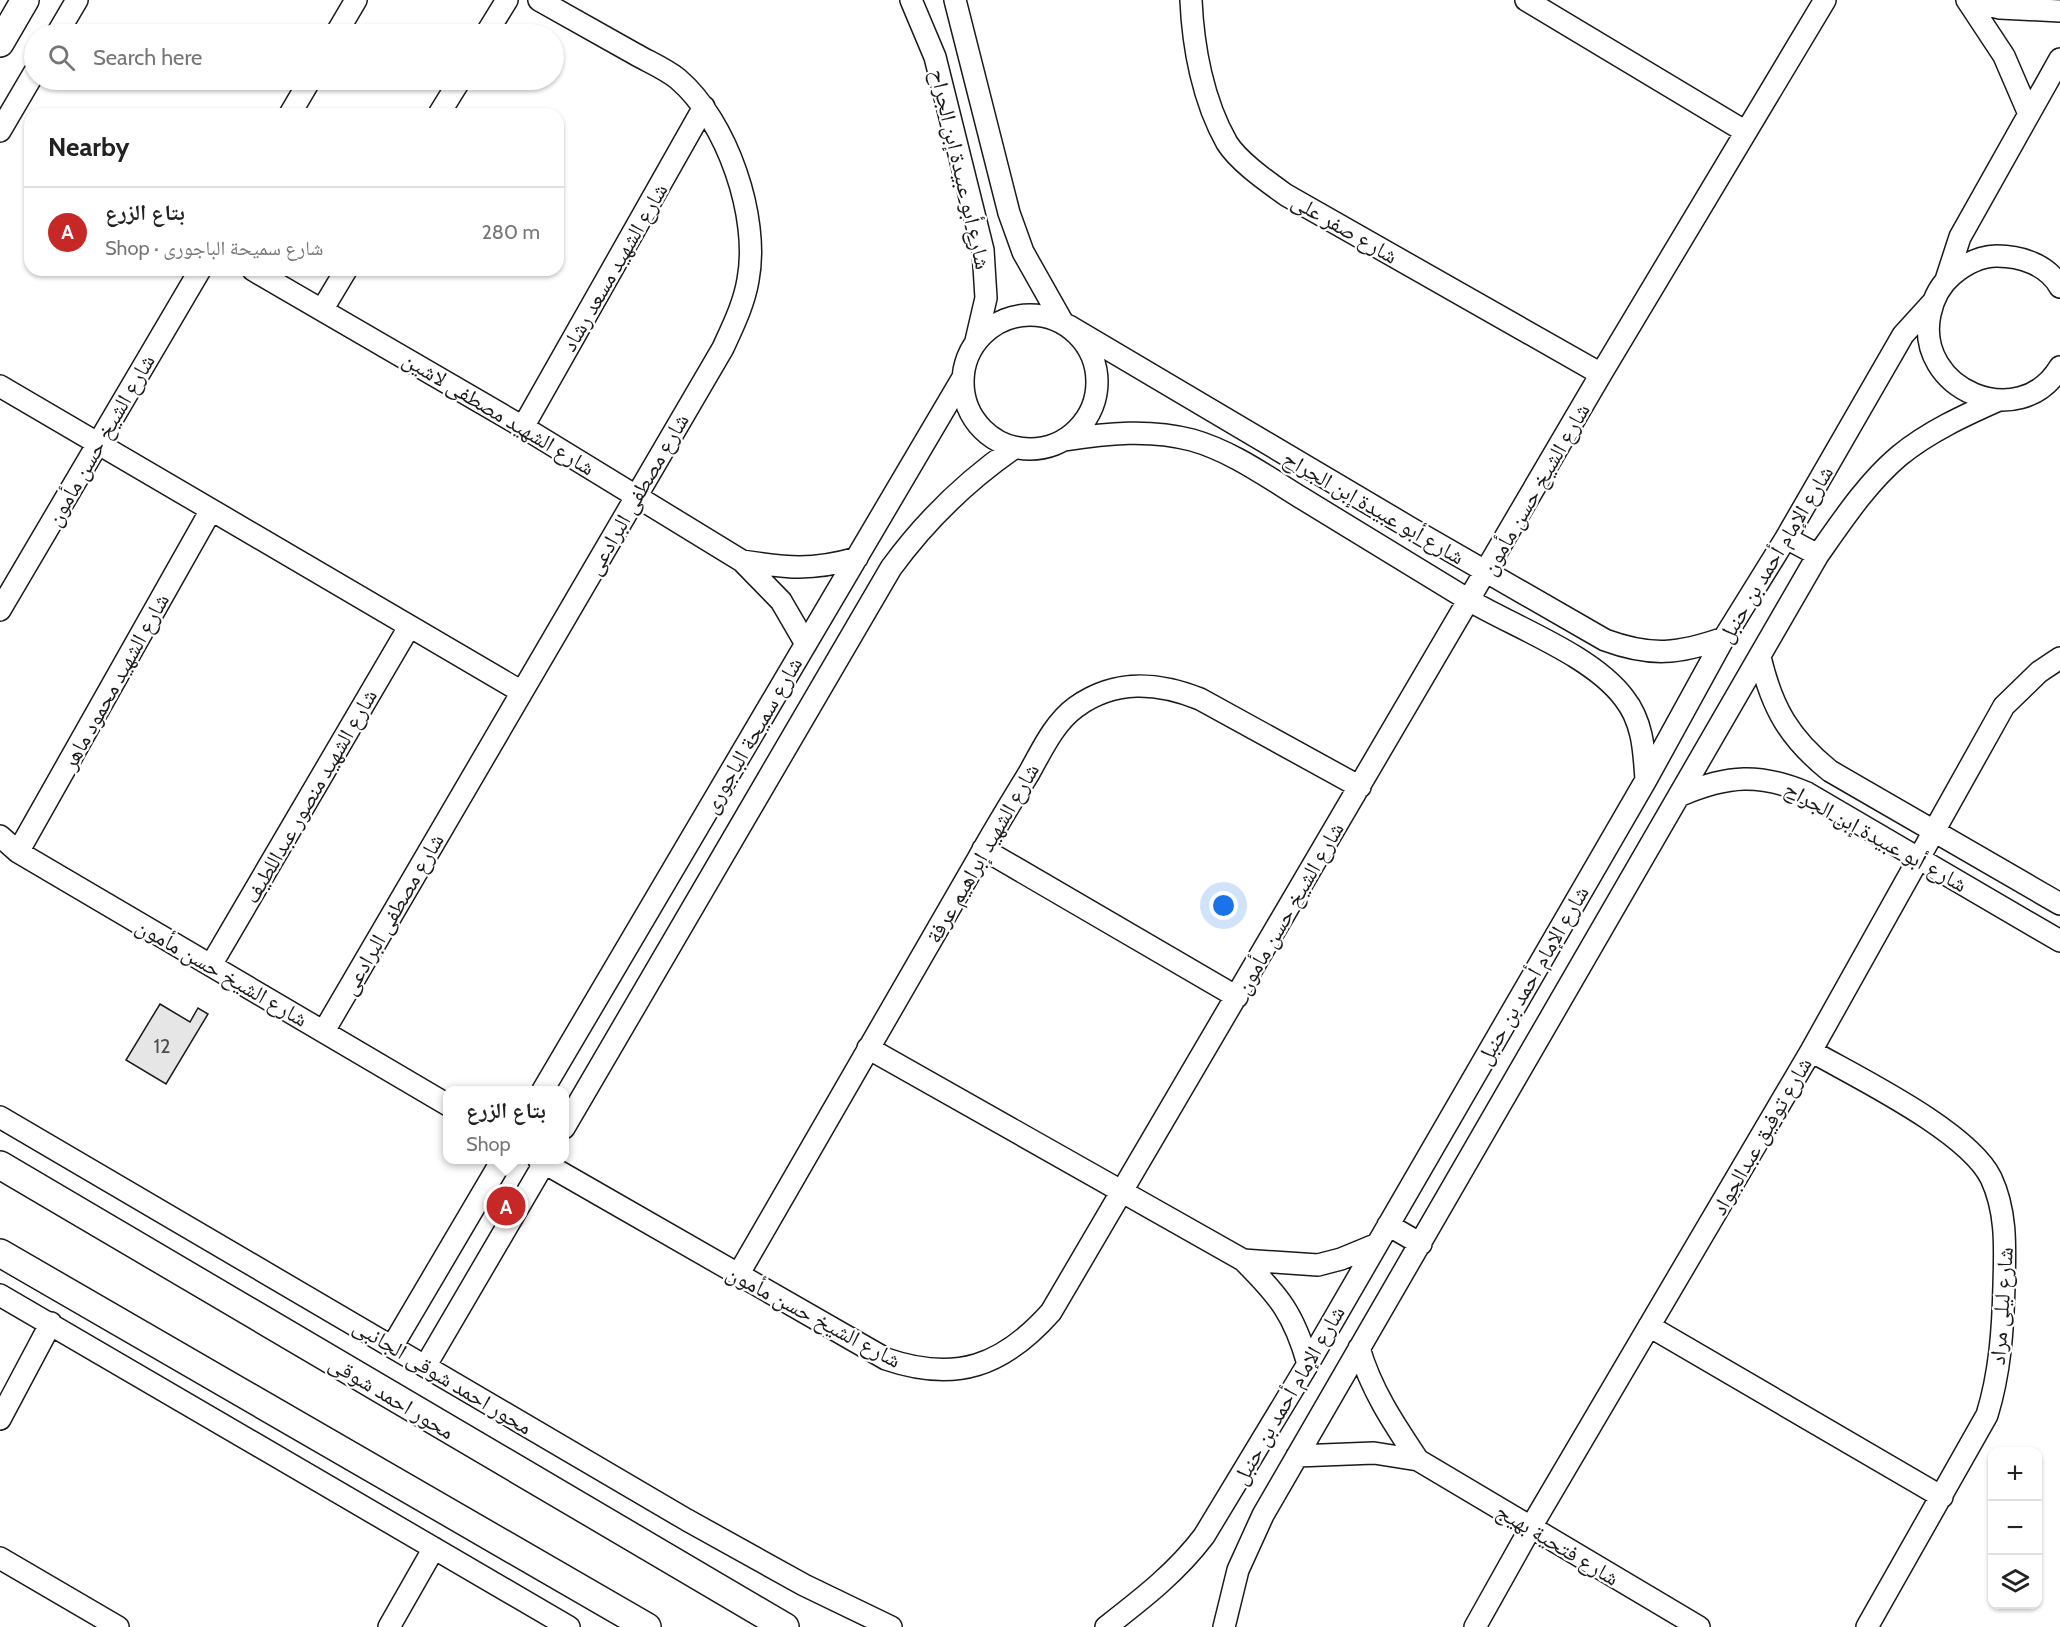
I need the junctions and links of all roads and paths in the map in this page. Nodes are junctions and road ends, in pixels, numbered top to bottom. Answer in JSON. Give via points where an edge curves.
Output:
{"nodes":[{"id":1,"x":25,"y":0,"type":"edge"},
{"id":2,"x":77,"y":0,"type":"edge"},
{"id":3,"x":356,"y":0,"type":"edge"},
{"id":4,"x":507,"y":0,"type":"edge"},
{"id":5,"x":539,"y":0,"type":"edge"},
{"id":6,"x":911,"y":0,"type":"edge"},
{"id":7,"x":955,"y":0,"type":"edge"},
{"id":8,"x":1191,"y":0,"type":"edge"},
{"id":9,"x":1526,"y":0,"type":"edge"},
{"id":10,"x":1825,"y":0,"type":"edge"},
{"id":11,"x":1967,"y":0,"type":"edge"},
{"id":12,"x":0,"y":10,"type":"edge"},
{"id":13,"x":2060,"y":11,"type":"edge"},
{"id":14,"x":63,"y":24,"type":"edge"},
{"id":15,"x":342,"y":24,"type":"edge"},
{"id":16,"x":492,"y":24,"type":"edge"},
{"id":17,"x":0,"y":33,"type":"edge"},
{"id":18,"x":0,"y":43,"type":"edge"},
{"id":19,"x":2060,"y":59,"type":"edge"},
{"id":20,"x":24,"y":90,"type":"edge"},
{"id":21,"x":304,"y":90,"type":"edge"},
{"id":22,"x":454,"y":90,"type":"edge"},
{"id":23,"x":704,"y":107,"type":"junction"},
{"id":24,"x":294,"y":108,"type":"edge"},
{"id":25,"x":443,"y":108,"type":"edge"},
{"id":26,"x":2029,"y":114,"type":"junction"},
{"id":27,"x":0,"y":131,"type":"edge"},
{"id":28,"x":1746,"y":132,"type":"junction"},
{"id":29,"x":196,"y":276,"type":"edge"},
{"id":30,"x":263,"y":276,"type":"edge"},
{"id":31,"x":342,"y":276,"type":"edge"},
{"id":32,"x":1946,"y":280,"type":"junction"},
{"id":33,"x":2060,"y":287,"type":"edge"},
{"id":34,"x":1933,"y":302,"type":"junction"},
{"id":35,"x":322,"y":310,"type":"junction"},
{"id":36,"x":1066,"y":324,"type":"junction"},
{"id":37,"x":976,"y":341,"type":"junction"},
{"id":38,"x":2060,"y":367,"type":"edge"},
{"id":39,"x":1601,"y":374,"type":"junction"},
{"id":40,"x":962,"y":379,"type":"junction"},
{"id":41,"x":0,"y":386,"type":"edge"},
{"id":42,"x":2035,"y":391,"type":"junction"},
{"id":43,"x":2060,"y":391,"type":"edge"},
{"id":44,"x":1999,"y":400,"type":"junction"},
{"id":45,"x":524,"y":427,"type":"junction"},
{"id":46,"x":1065,"y":440,"type":"junction"},
{"id":47,"x":98,"y":444,"type":"junction"},
{"id":48,"x":1014,"y":448,"type":"junction"},
{"id":49,"x":636,"y":495,"type":"junction"},
{"id":50,"x":211,"y":510,"type":"junction"},
{"id":51,"x":1786,"y":538,"type":"junction"},
{"id":52,"x":1818,"y":555,"type":"junction"},
{"id":53,"x":857,"y":558,"type":"junction"},
{"id":54,"x":742,"y":561,"type":"junction"},
{"id":55,"x":1486,"y":572,"type":"junction"},
{"id":56,"x":1470,"y":600,"type":"junction"},
{"id":57,"x":0,"y":610,"type":"edge"},
{"id":58,"x":409,"y":627,"type":"junction"},
{"id":59,"x":1725,"y":638,"type":"junction"},
{"id":60,"x":806,"y":644,"type":"junction"},
{"id":61,"x":1760,"y":657,"type":"junction"},
{"id":62,"x":2060,"y":658,"type":"edge"},
{"id":63,"x":522,"y":692,"type":"junction"},
{"id":64,"x":1646,"y":780,"type":"junction"},
{"id":65,"x":1360,"y":787,"type":"junction"},
{"id":66,"x":1681,"y":795,"type":"junction"},
{"id":67,"x":1934,"y":831,"type":"junction"},
{"id":68,"x":0,"y":836,"type":"edge"},
{"id":69,"x":983,"y":849,"type":"junction"},
{"id":70,"x":18,"y":852,"type":"junction"},
{"id":71,"x":1919,"y":858,"type":"junction"},
{"id":72,"x":2060,"y":904,"type":"edge"},
{"id":73,"x":2060,"y":941,"type":"edge"},
{"id":74,"x":211,"y":965,"type":"junction"},
{"id":75,"x":1237,"y":997,"type":"junction"},
{"id":76,"x":324,"y":1031,"type":"junction"},
{"id":77,"x":868,"y":1048,"type":"junction"},
{"id":78,"x":1811,"y":1051,"type":"junction"},
{"id":79,"x":545,"y":1086,"type":"edge"},
{"id":80,"x":443,"y":1103,"type":"edge"},
{"id":81,"x":0,"y":1117,"type":"edge"},
{"id":82,"x":569,"y":1119,"type":"edge"},
{"id":83,"x":500,"y":1164,"type":"edge"},
{"id":84,"x":541,"y":1164,"type":"edge"},
{"id":85,"x":550,"y":1164,"type":"edge"},
{"id":86,"x":0,"y":1165,"type":"edge"},
{"id":87,"x":1122,"y":1192,"type":"junction"},
{"id":88,"x":1388,"y":1225,"type":"junction"},
{"id":89,"x":1421,"y":1244,"type":"junction"},
{"id":90,"x":1375,"y":1245,"type":"junction"},
{"id":91,"x":0,"y":1253,"type":"edge"},
{"id":92,"x":1243,"y":1260,"type":"junction"},
{"id":93,"x":738,"y":1275,"type":"junction"},
{"id":94,"x":0,"y":1295,"type":"edge"},
{"id":95,"x":51,"y":1323,"type":"junction"},
{"id":96,"x":1649,"y":1326,"type":"junction"},
{"id":97,"x":393,"y":1345,"type":"junction"},
{"id":98,"x":1359,"y":1348,"type":"junction"},
{"id":99,"x":1308,"y":1364,"type":"junction"},
{"id":100,"x":426,"y":1365,"type":"junction"},
{"id":101,"x":0,"y":1419,"type":"edge"},
{"id":102,"x":1297,"y":1456,"type":"junction"},
{"id":103,"x":1418,"y":1460,"type":"junction"},
{"id":104,"x":1941,"y":1497,"type":"junction"},
{"id":105,"x":1531,"y":1527,"type":"junction"},
{"id":106,"x":434,"y":1548,"type":"junction"},
{"id":107,"x":0,"y":1558,"type":"edge"},
{"id":108,"x":118,"y":1627,"type":"edge"},
{"id":109,"x":389,"y":1627,"type":"edge"},
{"id":110,"x":569,"y":1627,"type":"edge"},
{"id":111,"x":647,"y":1627,"type":"edge"},
{"id":112,"x":785,"y":1627,"type":"edge"},
{"id":113,"x":891,"y":1627,"type":"edge"},
{"id":114,"x":1106,"y":1627,"type":"edge"},
{"id":115,"x":1224,"y":1627,"type":"edge"},
{"id":116,"x":1475,"y":1627,"type":"edge"},
{"id":117,"x":1699,"y":1627,"type":"edge"},
{"id":118,"x":1867,"y":1627,"type":"edge"}],
"edges":[{"from":1,"to":18,"type":"main road"},
{"from":2,"to":14,"type":"street"},
{"from":3,"to":15,"type":"street"},
{"from":4,"to":16,"type":"street"},
{"from":5,"to":23,"type":"street","name":"شارع مصطفى البرادعى","via":[[678,79]]},
{"from":6,"to":37,"type":"street","name":"شارع أبو عبيدة إبن الجراح","via":[[935,57],[983,250],[986,298]]},
{"from":7,"to":36,"type":"street","name":"شارع أبو عبيدة إبن الجراح","via":[[1009,213],[1028,261]]},
{"from":8,"to":39,"type":"street","name":"شارع صفر على","via":[[1192,32],[1214,112],[1228,144],[1260,176],[1286,195]]},
{"from":9,"to":28,"type":"street"},
{"from":10,"to":28,"type":"street","name":"شارع الشيخ حسن مأمون"},
{"from":11,"to":13,"type":"street","via":[[2000,8]]},
{"from":11,"to":26,"type":"street","via":[[2004,56]]},
{"from":12,"to":17,"type":"main road"},
{"from":19,"to":26,"type":"street"},
{"from":20,"to":27,"type":"street"},
{"from":21,"to":24,"type":"street"},
{"from":22,"to":25,"type":"street"},
{"from":23,"to":45,"type":"street","name":"شارع الشهيد مسعد رشاد"},
{"from":23,"to":49,"type":"street","name":"شارع مصطفى البرادعى","via":[[724,145],[747,208],[752,242],[748,279],[723,348]]},
{"from":26,"to":32,"type":"street","via":[[1960,237]]},
{"from":28,"to":39,"type":"street","name":"شارع الشيخ حسن مأمون"},
{"from":29,"to":47,"type":"street","name":"شارع الشيخ حسن مأمون"},
{"from":30,"to":35,"type":"street","name":"شارع الشهيد مصطفى لاشين"},
{"from":31,"to":35,"type":"street"},
{"from":32,"to":33,"type":"street","via":[[1965,264],[1989,256],[2014,256],[2038,265]]},
{"from":32,"to":34,"type":"street"},
{"from":34,"to":44,"type":"street","via":[[1928,324],[1931,347],[1941,369],[1966,391]]},
{"from":34,"to":51,"type":"street","name":"شارع الإمام أحمد بن حنبل","via":[[1903,335]]},
{"from":35,"to":45,"type":"street","name":"شارع الشهيد مصطفى لاشين"},
{"from":36,"to":37,"type":"street","via":[[1040,315],[1016,316],[994,325]]},
{"from":36,"to":46,"type":"street","via":[[1088,345],[1097,380],[1096,398],[1085,422]]},
{"from":36,"to":55,"type":"street","name":"شارع أبو عبيدة إبن الجراح"},
{"from":37,"to":40,"type":"street"},
{"from":38,"to":42,"type":"street"},
{"from":39,"to":55,"type":"street","name":"شارع الشيخ حسن مأمون"},
{"from":40,"to":48,"type":"street","via":[[965,402],[975,423],[992,439]]},
{"from":40,"to":53,"type":"street","name":"شارع سميحة الباجورى"},
{"from":41,"to":47,"type":"street"},
{"from":42,"to":43,"type":"street"},
{"from":42,"to":44,"type":"street"},
{"from":44,"to":52,"type":"street","name":"شارع الإمام أحمد بن حنبل","via":[[1961,417],[1899,456],[1849,512]]},
{"from":45,"to":49,"type":"street","name":"شارع الشهيد مصطفى لاشين"},
{"from":46,"to":48,"type":"street","via":[[1049,448]]},
{"from":46,"to":56,"type":"street","name":"شارع أبو عبيدة إبن الجراح","via":[[1106,433],[1147,433],[1191,440],[1217,450]]},
{"from":47,"to":50,"type":"street"},
{"from":47,"to":57,"type":"street","name":"شارع الشيخ حسن مأمون"},
{"from":48,"to":82,"type":"street","name":"شارع سميحة الباجورى","via":[[958,490],[911,540],[891,568]]},
{"from":49,"to":54,"type":"street","name":"شارع الشهيد مصطفى لاشين"},
{"from":49,"to":63,"type":"street","name":"شارع مصطفى البرادعى"},
{"from":50,"to":58,"type":"street"},
{"from":50,"to":70,"type":"street","name":"شارع الشهيد محمود ماهر"},
{"from":51,"to":52,"type":"street"},
{"from":51,"to":59,"type":"street","name":"شارع الإمام أحمد بن حنبل"},
{"from":52,"to":61,"type":"street","name":"شارع الإمام أحمد بن حنبل"},
{"from":53,"to":54,"type":"street","name":"شارع الشهيد مصطفى لاشين","via":[[792,569]]},
{"from":53,"to":60,"type":"street","name":"شارع سميحة الباجورى"},
{"from":54,"to":60,"type":"street","name":"شارع الشهيد مصطفى لاشين","via":[[781,601]]},
{"from":55,"to":56,"type":"street","name":"شارع الشيخ حسن مأمون"},
{"from":55,"to":59,"type":"street","name":"شارع أبو عبيدة إبن الجراح","via":[[1605,640],[1630,649],[1663,653]]},
{"from":56,"to":64,"type":"street","name":"شارع أبو عبيدة إبن الجراح","via":[[1593,668],[1611,682],[1636,716],[1643,740]]},
{"from":56,"to":65,"type":"street","name":"شارع الشيخ حسن مأمون"},
{"from":58,"to":63,"type":"street"},
{"from":58,"to":74,"type":"street","name":"شارع الشهيد منصور عبداللطيف"},
{"from":59,"to":64,"type":"street","name":"شارع الإمام أحمد بن حنبل"},
{"from":60,"to":79,"type":"street","name":"شارع سميحة الباجورى"},
{"from":61,"to":66,"type":"street","name":"شارع الإمام أحمد بن حنبل"},
{"from":61,"to":67,"type":"street","name":"شارع أبو عبيدة إبن الجراح","via":[[1776,708],[1798,743],[1830,771]]},
{"from":62,"to":67,"type":"street","name":"شارع توفيق عبدالجواد","via":[[2039,672],[2004,706]]},
{"from":63,"to":76,"type":"street","name":"شارع مصطفى البرادعى"},
{"from":64,"to":88,"type":"street","name":"شارع الإمام أحمد بن حنبل"},
{"from":65,"to":69,"type":"street","name":"شارع الشهيد إبراهيم عرفة","via":[[1174,688],[1147,684],[1119,687],[1096,694],[1074,708],[1054,730]]},
{"from":65,"to":75,"type":"street","name":"شارع الشيخ حسن مأمون"},
{"from":66,"to":71,"type":"street","name":"شارع أبو عبيدة إبن الجراح","via":[[1731,779],[1758,777],[1781,782]]},
{"from":66,"to":89,"type":"street","name":"شارع الإمام أحمد بن حنبل"},
{"from":67,"to":71,"type":"street","name":"شارع توفيق عبدالجواد"},
{"from":67,"to":72,"type":"street","name":"شارع أبو عبيدة إبن الجراح"},
{"from":68,"to":70,"type":"street","name":"شارع الشيخ حسن مأمون"},
{"from":69,"to":75,"type":"street"},
{"from":69,"to":77,"type":"street","name":"شارع الشهيد إبراهيم عرفة"},
{"from":70,"to":74,"type":"street","name":"شارع الشيخ حسن مأمون"},
{"from":71,"to":73,"type":"street","name":"شارع أبو عبيدة إبن الجراح"},
{"from":71,"to":78,"type":"street","name":"شارع توفيق عبدالجواد"},
{"from":74,"to":76,"type":"street","name":"شارع الشيخ حسن مأمون"},
{"from":75,"to":87,"type":"street","name":"شارع الشيخ حسن مأمون"},
{"from":76,"to":80,"type":"street","name":"شارع الشيخ حسن مأمون"},
{"from":77,"to":87,"type":"street"},
{"from":77,"to":93,"type":"street","name":"شارع الشهيد إبراهيم عرفة"},
{"from":78,"to":96,"type":"street","name":"شارع توفيق عبدالجواد"},
{"from":78,"to":104,"type":"street","name":"شارع ليلى مراد","via":[[1946,1130],[1967,1147],[1990,1177],[2001,1207],[2005,1234],[2003,1322],[1994,1390],[1978,1433]]},
{"from":81,"to":97,"type":"street","name":"محور احمد شوقى الجانبى"},
{"from":83,"to":97,"type":"street"},
{"from":84,"to":100,"type":"street"},
{"from":85,"to":93,"type":"street","name":"شارع الشيخ حسن مأمون"},
{"from":86,"to":112,"type":"main road","name":"محور احمد شوقى"},
{"from":87,"to":92,"type":"street"},
{"from":87,"to":93,"type":"street","name":"شارع الشيخ حسن مأمون","via":[[1052,1312],[1028,1338],[999,1357],[965,1368],[931,1370],[886,1359]]},
{"from":88,"to":89,"type":"street"},
{"from":88,"to":90,"type":"street","name":"شارع الإمام أحمد بن حنبل"},
{"from":89,"to":98,"type":"street","name":"شارع الإمام أحمد بن حنبل"},
{"from":90,"to":92,"type":"street","via":[[1318,1265]]},
{"from":90,"to":99,"type":"street","name":"شارع الإمام أحمد بن حنبل"},
{"from":91,"to":111,"type":"main road"},
{"from":92,"to":99,"type":"street","via":[[1289,1312]]},
{"from":94,"to":95,"type":"street"},
{"from":95,"to":101,"type":"street"},
{"from":95,"to":106,"type":"street"},
{"from":96,"to":104,"type":"street"},
{"from":96,"to":105,"type":"street","name":"شارع توفيق عبدالجواد"},
{"from":97,"to":100,"type":"street","name":"محور احمد شوقى الجانبى"},
{"from":98,"to":102,"type":"street","name":"شارع الإمام أحمد بن حنبل"},
{"from":98,"to":103,"type":"street","name":"شارع فتحية بهيج","via":[[1373,1388]]},
{"from":99,"to":114,"type":"street","name":"شارع الإمام أحمد بن حنبل","via":[[1185,1561]]},
{"from":100,"to":113,"type":"street","name":"محور احمد شوقى الجانبى","via":[[687,1520],[804,1585]]},
{"from":102,"to":103,"type":"street","name":"شارع فتحية بهيج","via":[[1374,1453]]},
{"from":102,"to":115,"type":"street","name":"شارع الإمام أحمد بن حنبل","via":[[1263,1515],[1238,1570]]},
{"from":103,"to":105,"type":"street","name":"شارع فتحية بهيج"},
{"from":104,"to":118,"type":"street","name":"شارع ليلى مراد"},
{"from":105,"to":116,"type":"street","name":"شارع توفيق عبدالجواد"},
{"from":105,"to":117,"type":"street","name":"شارع فتحية بهيج"},
{"from":106,"to":109,"type":"street"},
{"from":106,"to":110,"type":"street"},
{"from":107,"to":108,"type":"street"}]}
